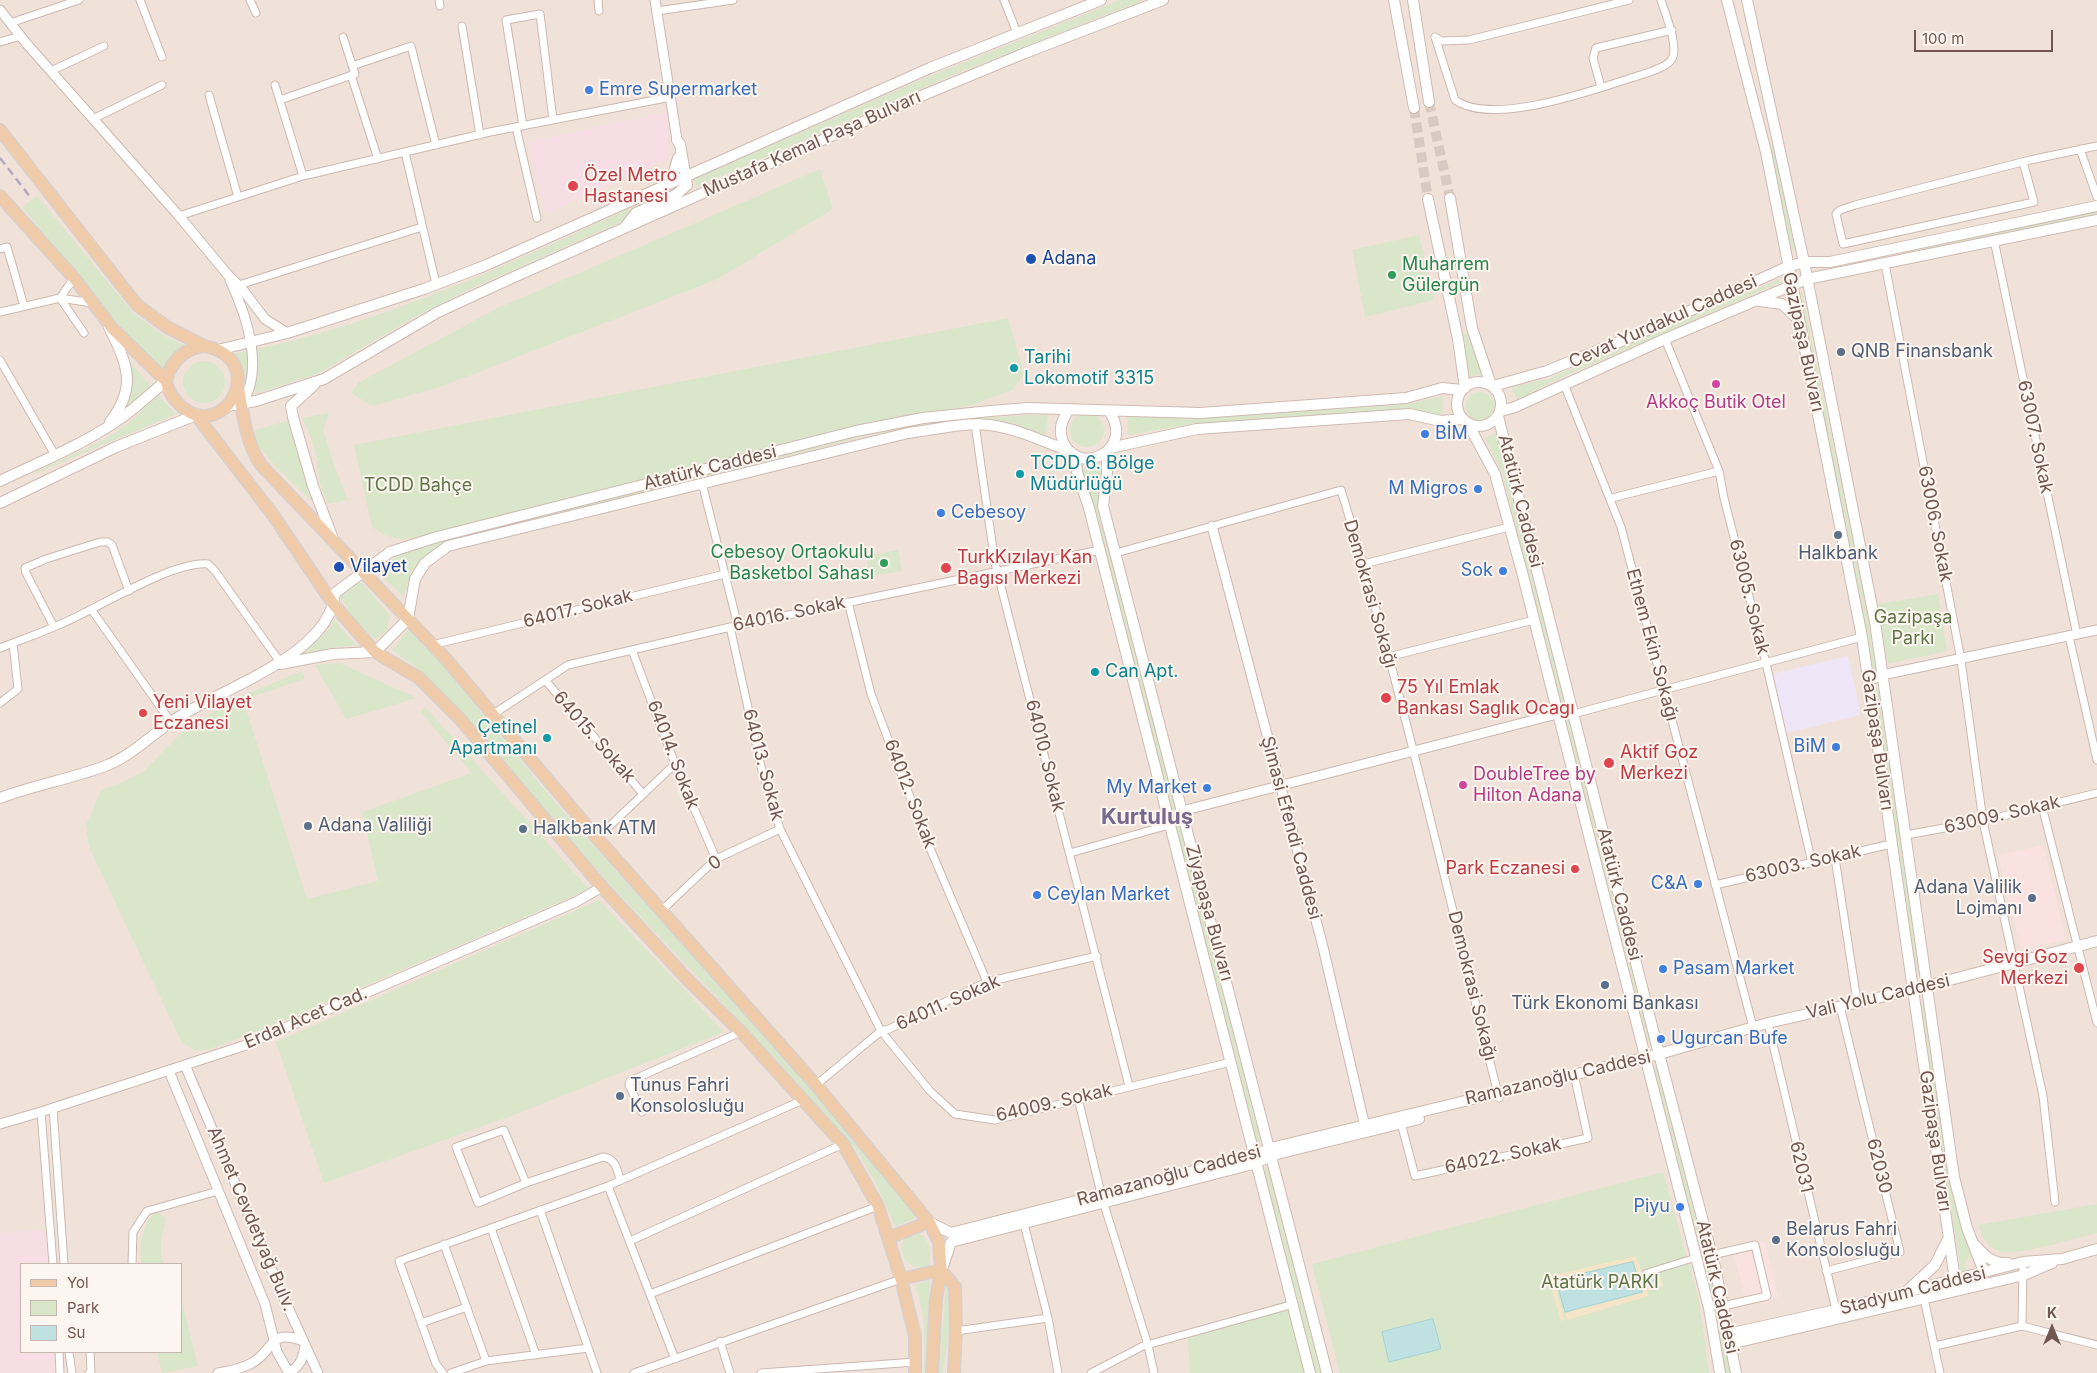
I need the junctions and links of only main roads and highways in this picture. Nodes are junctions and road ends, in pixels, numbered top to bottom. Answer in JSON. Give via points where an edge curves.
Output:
{"nodes":[{"id":1,"x":1101,"y":0,"type":"edge"},
{"id":2,"x":1163,"y":0,"type":"edge"},
{"id":3,"x":1394,"y":0,"type":"edge"},
{"id":4,"x":1413,"y":0,"type":"edge"},
{"id":5,"x":1727,"y":0,"type":"edge"},
{"id":6,"x":1747,"y":0,"type":"edge"},
{"id":7,"x":1429,"y":102,"type":"tunnel mouth"},
{"id":8,"x":1414,"y":108,"type":"tunnel mouth"},
{"id":9,"x":0,"y":130,"type":"edge"},
{"id":10,"x":677,"y":140,"type":"road end"},
{"id":11,"x":680,"y":158,"type":"junction"},
{"id":12,"x":705,"y":166,"type":"junction"},
{"id":13,"x":684,"y":180,"type":"junction"},
{"id":14,"x":728,"y":181,"type":"junction"},
{"id":15,"x":666,"y":184,"type":"junction"},
{"id":16,"x":0,"y":196,"type":"edge"},
{"id":17,"x":1450,"y":198,"type":"tunnel mouth"},
{"id":18,"x":1428,"y":199,"type":"tunnel mouth"},
{"id":19,"x":2097,"y":206,"type":"edge"},
{"id":20,"x":2097,"y":220,"type":"edge"},
{"id":21,"x":625,"y":227,"type":"junction"},
{"id":22,"x":1804,"y":262,"type":"junction"},
{"id":23,"x":1787,"y":267,"type":"junction"},
{"id":24,"x":1807,"y":279,"type":"junction"},
{"id":25,"x":1792,"y":285,"type":"junction"},
{"id":26,"x":1755,"y":301,"type":"junction"},
{"id":27,"x":106,"y":320,"type":"junction"},
{"id":28,"x":1799,"y":321,"type":"junction"},
{"id":29,"x":204,"y":346,"type":"junction"},
{"id":30,"x":218,"y":350,"type":"junction"},
{"id":31,"x":166,"y":381,"type":"junction"},
{"id":32,"x":319,"y":381,"type":"junction"},
{"id":33,"x":238,"y":385,"type":"junction"},
{"id":34,"x":1492,"y":386,"type":"junction"},
{"id":35,"x":1464,"y":389,"type":"junction"},
{"id":36,"x":242,"y":403,"type":"junction"},
{"id":37,"x":227,"y":406,"type":"junction"},
{"id":38,"x":1069,"y":409,"type":"junction"},
{"id":39,"x":1110,"y":411,"type":"junction"},
{"id":40,"x":1499,"y":413,"type":"junction"},
{"id":41,"x":196,"y":415,"type":"junction"},
{"id":42,"x":1465,"y":421,"type":"junction"},
{"id":43,"x":105,"y":429,"type":"junction"},
{"id":44,"x":1108,"y":450,"type":"junction"},
{"id":45,"x":1073,"y":454,"type":"junction"},
{"id":46,"x":0,"y":481,"type":"edge"},
{"id":47,"x":0,"y":503,"type":"edge"},
{"id":48,"x":334,"y":542,"type":"junction"},
{"id":49,"x":363,"y":574,"type":"junction"},
{"id":50,"x":334,"y":605,"type":"junction"},
{"id":51,"x":408,"y":619,"type":"junction"},
{"id":52,"x":374,"y":652,"type":"junction"},
{"id":53,"x":278,"y":663,"type":"junction"},
{"id":54,"x":1,"y":797,"type":"edge"},
{"id":55,"x":2097,"y":941,"type":"edge"},
{"id":56,"x":1927,"y":986,"type":"junction"},
{"id":57,"x":1912,"y":990,"type":"junction"},
{"id":58,"x":1659,"y":1054,"type":"junction"},
{"id":59,"x":1645,"y":1059,"type":"junction"},
{"id":60,"x":1269,"y":1153,"type":"junction"},
{"id":61,"x":1256,"y":1158,"type":"junction"},
{"id":62,"x":1023,"y":1219,"type":"junction"},
{"id":63,"x":930,"y":1222,"type":"junction"},
{"id":64,"x":1949,"y":1236,"type":"junction"},
{"id":65,"x":888,"y":1238,"type":"junction"},
{"id":66,"x":1973,"y":1243,"type":"junction"},
{"id":67,"x":2097,"y":1249,"type":"edge"},
{"id":68,"x":2062,"y":1259,"type":"junction"},
{"id":69,"x":2024,"y":1262,"type":"junction"},
{"id":70,"x":942,"y":1270,"type":"junction"},
{"id":71,"x":1984,"y":1272,"type":"junction"},
{"id":72,"x":901,"y":1279,"type":"junction"},
{"id":73,"x":1955,"y":1280,"type":"junction"},
{"id":74,"x":1905,"y":1293,"type":"junction"},
{"id":75,"x":1922,"y":1294,"type":"junction"},
{"id":76,"x":956,"y":1330,"type":"junction"},
{"id":77,"x":1729,"y":1339,"type":"junction"},
{"id":78,"x":916,"y":1368,"type":"edge"},
{"id":79,"x":932,"y":1373,"type":"edge"},
{"id":80,"x":947,"y":1373,"type":"edge"},
{"id":81,"x":954,"y":1373,"type":"edge"},
{"id":82,"x":1310,"y":1373,"type":"edge"},
{"id":83,"x":1327,"y":1373,"type":"edge"},
{"id":84,"x":1720,"y":1373,"type":"edge"},
{"id":85,"x":1736,"y":1373,"type":"edge"}],
"edges":[{"from":1,"to":12,"type":"main road","name":"Mustafa Kemal Paşa Bulvarı","via":[[930,68]]},
{"from":2,"to":14,"type":"main road","name":"Mustafa Kemal Paşa Bulvarı","via":[[926,94]]},
{"from":3,"to":8,"type":"main road"},
{"from":4,"to":7,"type":"main road"},
{"from":5,"to":23,"type":"main road","name":"Gazipaşa Bulvarı","via":[[1766,152]]},
{"from":6,"to":22,"type":"main road","name":"Gazipaşa Bulvarı"},
{"from":9,"to":29,"type":"main road","via":[[129,296],[150,316]]},
{"from":10,"to":11,"type":"main road"},
{"from":11,"to":12,"type":"main road","via":[[692,165]]},
{"from":11,"to":13,"type":"main road"},
{"from":11,"to":15,"type":"main road"},
{"from":12,"to":13,"type":"main road","name":"Mustafa Kemal Paşa Bulvarı"},
{"from":13,"to":14,"type":"main road","via":[[691,190],[721,179]]},
{"from":13,"to":15,"type":"main road","name":"Mustafa Kemal Paşa Bulvarı"},
{"from":13,"to":21,"type":"main road","via":[[677,194],[636,213]]},
{"from":14,"to":21,"type":"main road","name":"Mustafa Kemal Paşa Bulvarı"},
{"from":15,"to":30,"type":"main road","name":"Mustafa Kemal Paşa Bulvarı","via":[[432,286],[286,333]]},
{"from":16,"to":27,"type":"main road","via":[[74,278]]},
{"from":17,"to":34,"type":"main road","via":[[1472,328]]},
{"from":18,"to":35,"type":"main road","via":[[1458,339]]},
{"from":19,"to":22,"type":"main road","name":"Cevat Yurdakul Caddesi","via":[[1830,262]]},
{"from":20,"to":24,"type":"main road","name":"Cevat Yurdakul Caddesi"},
{"from":21,"to":32,"type":"main road","name":"Mustafa Kemal Paşa Bulvarı","via":[[438,312]]},
{"from":22,"to":23,"type":"main road","name":"Cevat Yurdakul Caddesi"},
{"from":22,"to":24,"type":"main road","name":"Gazipaşa Bulvarı"},
{"from":23,"to":25,"type":"main road","name":"Gazipaşa Bulvarı"},
{"from":23,"to":34,"type":"main road","name":"Cevat Yurdakul Caddesi","via":[[1548,372]]},
{"from":24,"to":25,"type":"main road","name":"Cevat Yurdakul Caddesi"},
{"from":24,"to":56,"type":"main road","name":"Gazipaşa Bulvarı","via":[[1875,622]]},
{"from":25,"to":26,"type":"main road","name":"Cevat Yurdakul Caddesi"},
{"from":25,"to":28,"type":"main road","name":"Gazipaşa Bulvarı"},
{"from":26,"to":28,"type":"main road","via":[[1782,304]]},
{"from":26,"to":40,"type":"main road","name":"Cevat Yurdakul Caddesi"},
{"from":27,"to":31,"type":"main road"},
{"from":27,"to":43,"type":"main road","via":[[126,362],[127,389],[121,408]]},
{"from":28,"to":57,"type":"main road","name":"Gazipaşa Bulvarı","via":[[1862,637]]},
{"from":29,"to":30,"type":"main road"},
{"from":29,"to":31,"type":"main road","via":[[182,353]]},
{"from":30,"to":33,"type":"main road","via":[[233,362],[238,373]]},
{"from":31,"to":41,"type":"main road","via":[[171,395]]},
{"from":31,"to":43,"type":"main road"},
{"from":32,"to":36,"type":"main road"},
{"from":32,"to":48,"type":"main road","via":[[292,406],[293,417],[313,486]]},
{"from":33,"to":36,"type":"main road"},
{"from":33,"to":37,"type":"main road"},
{"from":34,"to":35,"type":"main road","via":[[1475,382]]},
{"from":34,"to":40,"type":"main road","via":[[1501,399]]},
{"from":35,"to":39,"type":"main road","via":[[1442,388],[1406,398],[1200,413]]},
{"from":35,"to":42,"type":"main road","via":[[1457,403]]},
{"from":36,"to":37,"type":"main road"},
{"from":36,"to":48,"type":"main road","via":[[253,452],[261,465]]},
{"from":37,"to":41,"type":"main road","via":[[220,412]]},
{"from":38,"to":39,"type":"main road"},
{"from":38,"to":45,"type":"main road","via":[[1060,426],[1064,445]]},
{"from":38,"to":49,"type":"main road","name":"Atatürk Caddesi","via":[[990,411],[923,418],[856,431],[437,537],[390,552]]},
{"from":39,"to":44,"type":"main road","via":[[1115,418],[1117,436]]},
{"from":40,"to":42,"type":"main road","via":[[1488,425]]},
{"from":40,"to":58,"type":"main road","name":"Atatürk Caddesi"},
{"from":41,"to":47,"type":"main road","via":[[116,447]]},
{"from":41,"to":50,"type":"main road","via":[[273,514]]},
{"from":42,"to":44,"type":"main road","via":[[1441,421],[1409,414],[1197,429]]},
{"from":42,"to":59,"type":"main road","name":"Atatürk Caddesi","via":[[1495,474]]},
{"from":43,"to":46,"type":"main road"},
{"from":44,"to":45,"type":"main road","via":[[1101,456],[1088,459]]},
{"from":44,"to":60,"type":"main road","name":"Ziyapaşa Bulvarı","via":[[1103,506]]},
{"from":45,"to":51,"type":"main road","name":"Atatürk Caddesi","via":[[1022,433],[990,425],[975,424],[900,435],[448,546],[425,563],[415,579]]},
{"from":45,"to":61,"type":"main road","name":"Ziyapaşa Bulvarı"},
{"from":48,"to":49,"type":"main road"},
{"from":49,"to":50,"type":"main road","name":"Atatürk Caddesi","via":[[336,593]]},
{"from":49,"to":51,"type":"main road"},
{"from":50,"to":52,"type":"main road"},
{"from":50,"to":53,"type":"main road","name":"Atatürk Caddesi","via":[[318,632]]},
{"from":51,"to":52,"type":"main road"},
{"from":51,"to":63,"type":"main road","via":[[816,1085]]},
{"from":52,"to":53,"type":"main road","via":[[333,654]]},
{"from":52,"to":65,"type":"main road","via":[[419,678],[453,712],[602,887],[843,1144],[878,1206]]},
{"from":53,"to":54,"type":"main road","via":[[171,722],[107,766]]},
{"from":55,"to":56,"type":"main road","name":"Vali Yolu Caddesi"},
{"from":56,"to":57,"type":"main road","name":"Vali Yolu Caddesi"},
{"from":56,"to":66,"type":"main road","name":"Gazipaşa Bulvarı","via":[[1954,1177]]},
{"from":57,"to":58,"type":"main road","name":"Vali Yolu Caddesi","via":[[1768,1023]]},
{"from":57,"to":64,"type":"main road","name":"Gazipaşa Bulvarı"},
{"from":58,"to":59,"type":"main road","name":"Ramazanoğlu Caddesi"},
{"from":58,"to":77,"type":"main road","name":"Atatürk Caddesi","via":[[1712,1254]]},
{"from":59,"to":60,"type":"main road","name":"Ramazanoğlu Caddesi"},
{"from":59,"to":84,"type":"main road","name":"Atatürk Caddesi","via":[[1707,1300]]},
{"from":60,"to":61,"type":"main road","name":"Ramazanoğlu Caddesi"},
{"from":60,"to":83,"type":"main road","name":"Ziyapaşa Bulvarı"},
{"from":61,"to":62,"type":"main road","name":"Ramazanoğlu Caddesi"},
{"from":61,"to":82,"type":"main road","name":"Ziyapaşa Bulvarı"},
{"from":62,"to":63,"type":"main road","name":"Ramazanoğlu Caddesi","via":[[949,1233]]},
{"from":62,"to":70,"type":"main road","name":"Ramazanoğlu Caddesi","via":[[951,1242]]},
{"from":63,"to":65,"type":"main road"},
{"from":63,"to":70,"type":"main road","via":[[940,1242]]},
{"from":64,"to":73,"type":"main road","name":"Gazipaşa Bulvarı"},
{"from":64,"to":74,"type":"main road","via":[[1935,1265]]},
{"from":65,"to":72,"type":"main road"},
{"from":66,"to":69,"type":"main road","via":[[1991,1260],[2001,1264]]},
{"from":66,"to":71,"type":"main road","name":"Gazipaşa Bulvarı"},
{"from":67,"to":68,"type":"main road","name":"Stadyum Caddesi"},
{"from":68,"to":69,"type":"main road","name":"Stadyum Caddesi"},
{"from":68,"to":75,"type":"main road","via":[[2024,1274]]},
{"from":69,"to":71,"type":"main road","name":"Stadyum Caddesi"},
{"from":70,"to":72,"type":"main road"},
{"from":70,"to":76,"type":"main road","via":[[955,1287]]},
{"from":70,"to":79,"type":"main road","via":[[936,1299]]},
{"from":71,"to":73,"type":"main road","name":"Stadyum Caddesi"},
{"from":72,"to":78,"type":"main road","via":[[916,1336]]},
{"from":73,"to":75,"type":"main road","name":"Stadyum Caddesi"},
{"from":74,"to":75,"type":"main road","name":"Stadyum Caddesi"},
{"from":74,"to":77,"type":"main road","name":"Stadyum Caddesi"},
{"from":75,"to":77,"type":"main road"},
{"from":76,"to":80,"type":"main road"},
{"from":76,"to":81,"type":"main road"},
{"from":77,"to":85,"type":"main road","name":"Atatürk Caddesi"}]}
